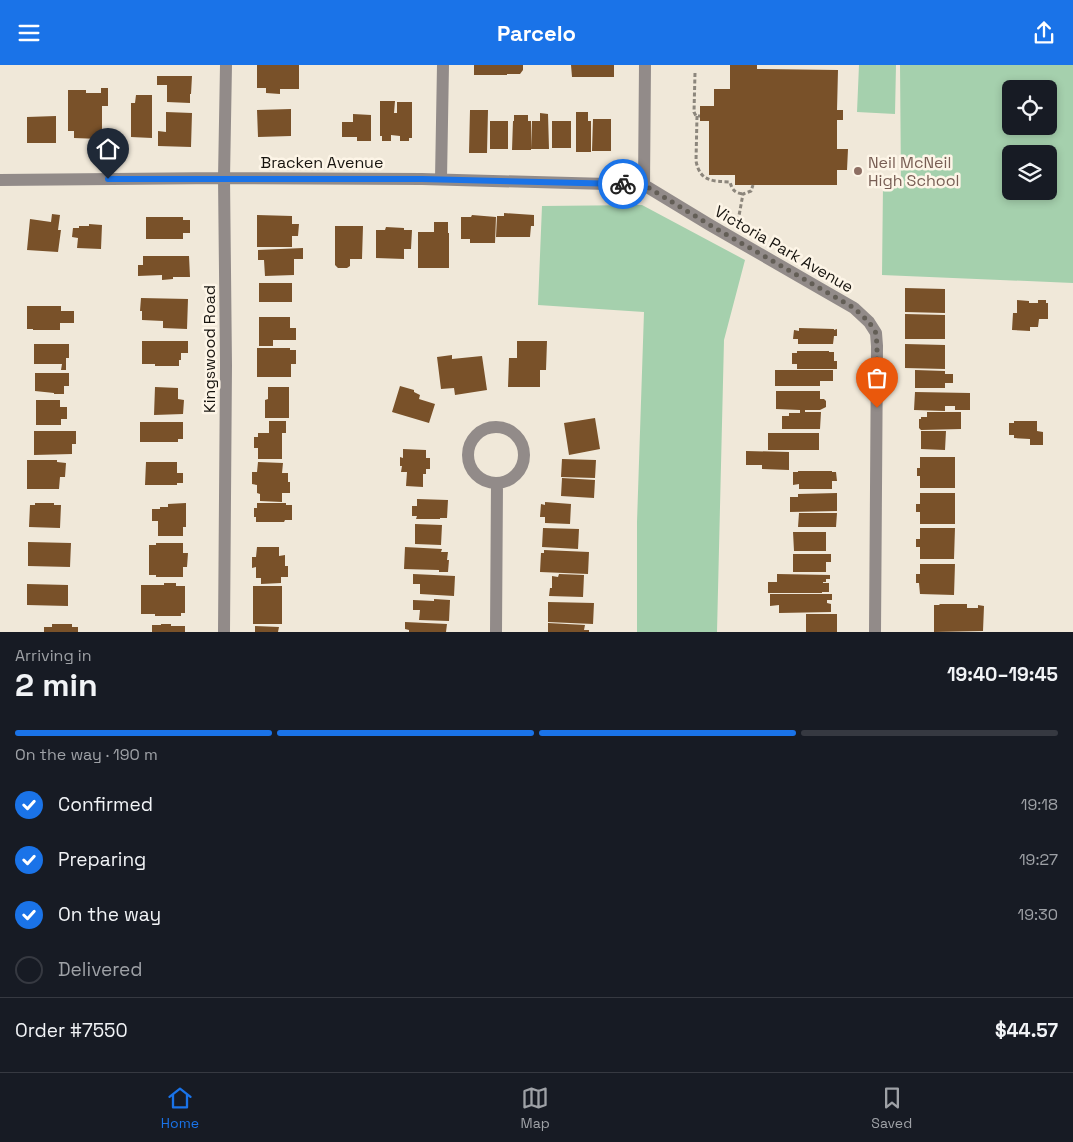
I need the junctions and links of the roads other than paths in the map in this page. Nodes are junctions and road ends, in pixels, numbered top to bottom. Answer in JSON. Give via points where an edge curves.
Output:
{"nodes":[{"id":1,"x":226,"y":65,"type":"edge"},
{"id":2,"x":443,"y":65,"type":"edge"},
{"id":3,"x":645,"y":65,"type":"edge"},
{"id":4,"x":224,"y":179,"type":"junction"},
{"id":5,"x":441,"y":179,"type":"junction"},
{"id":6,"x":0,"y":180,"type":"edge"},
{"id":7,"x":644,"y":185,"type":"junction"},
{"id":8,"x":497,"y":484,"type":"junction"},
{"id":9,"x":224,"y":632,"type":"edge"},
{"id":10,"x":496,"y":632,"type":"edge"},
{"id":11,"x":875,"y":632,"type":"edge"}],
"edges":[{"from":1,"to":4,"type":"street","name":"Kingswood Road"},
{"from":2,"to":5,"type":"street"},
{"from":3,"to":7,"type":"street"},
{"from":4,"to":5,"type":"street","name":"Bracken Avenue"},
{"from":4,"to":6,"type":"street","name":"Bracken Avenue"},
{"from":4,"to":9,"type":"street","name":"Kingswood Road"},
{"from":5,"to":7,"type":"street","name":"Bracken Avenue"},
{"from":7,"to":11,"type":"street","name":"Victoria Park Avenue","via":[[854,308],[876,333]]},
{"from":8,"to":8,"type":"street","via":[[483,481],[473,472],[468,459],[469,445],[477,434],[489,427],[503,427],[515,433],[523,445],[525,458],[520,471],[510,481]]},
{"from":8,"to":10,"type":"street"}]}
